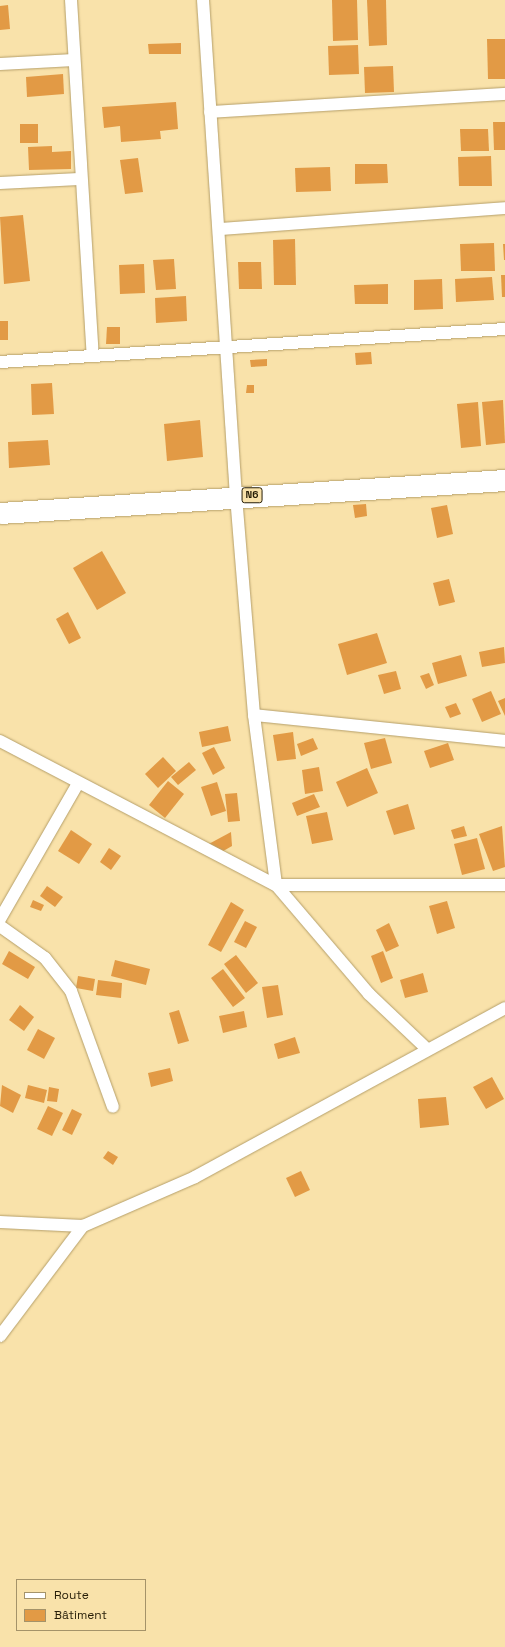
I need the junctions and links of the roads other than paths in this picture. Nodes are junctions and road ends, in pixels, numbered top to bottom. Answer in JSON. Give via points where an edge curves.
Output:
{"nodes":[{"id":1,"x":71,"y":0,"type":"edge"},
{"id":2,"x":203,"y":0,"type":"edge"},
{"id":3,"x":74,"y":60,"type":"junction"},
{"id":4,"x":0,"y":64,"type":"edge"},
{"id":5,"x":505,"y":94,"type":"edge"},
{"id":6,"x":210,"y":112,"type":"junction"},
{"id":7,"x":79,"y":179,"type":"junction"},
{"id":8,"x":0,"y":183,"type":"edge"},
{"id":9,"x":505,"y":208,"type":"edge"},
{"id":10,"x":220,"y":229,"type":"junction"},
{"id":11,"x":505,"y":329,"type":"edge"},
{"id":12,"x":227,"y":346,"type":"junction"},
{"id":13,"x":92,"y":356,"type":"junction"},
{"id":14,"x":0,"y":362,"type":"edge"},
{"id":15,"x":505,"y":480,"type":"edge"},
{"id":16,"x":236,"y":496,"type":"junction"},
{"id":17,"x":0,"y":513,"type":"edge"},
{"id":18,"x":254,"y":715,"type":"junction"},
{"id":19,"x":0,"y":741,"type":"edge"},
{"id":20,"x":505,"y":741,"type":"edge"},
{"id":21,"x":77,"y":784,"type":"junction"},
{"id":22,"x":276,"y":885,"type":"junction"},
{"id":23,"x":505,"y":885,"type":"edge"},
{"id":24,"x":0,"y":919,"type":"edge"},
{"id":25,"x":0,"y":926,"type":"edge"},
{"id":26,"x":505,"y":1008,"type":"edge"},
{"id":27,"x":426,"y":1048,"type":"junction"},
{"id":28,"x":112,"y":1107,"type":"dead end"},
{"id":29,"x":0,"y":1222,"type":"edge"},
{"id":30,"x":83,"y":1226,"type":"junction"},
{"id":31,"x":0,"y":1336,"type":"edge"}],
"edges":[{"from":1,"to":3,"type":"street"},
{"from":2,"to":6,"type":"street"},
{"from":3,"to":4,"type":"street"},
{"from":3,"to":7,"type":"street"},
{"from":5,"to":6,"type":"street"},
{"from":6,"to":10,"type":"street"},
{"from":7,"to":8,"type":"street"},
{"from":7,"to":13,"type":"street"},
{"from":9,"to":10,"type":"street"},
{"from":10,"to":12,"type":"street"},
{"from":11,"to":12,"type":"street"},
{"from":12,"to":13,"type":"street"},
{"from":12,"to":16,"type":"street"},
{"from":13,"to":14,"type":"street"},
{"from":15,"to":16,"type":"highway","number":"N6"},
{"from":16,"to":17,"type":"highway","number":"N6"},
{"from":16,"to":18,"type":"street"},
{"from":18,"to":20,"type":"street"},
{"from":18,"to":22,"type":"street"},
{"from":19,"to":21,"type":"street"},
{"from":21,"to":22,"type":"street"},
{"from":21,"to":24,"type":"street"},
{"from":22,"to":23,"type":"street"},
{"from":22,"to":27,"type":"street","via":[[369,994]]},
{"from":25,"to":28,"type":"street","via":[[45,958],[71,991]]},
{"from":26,"to":27,"type":"street"},
{"from":27,"to":30,"type":"street","via":[[195,1177]]},
{"from":29,"to":30,"type":"street"},
{"from":30,"to":31,"type":"street"}]}
